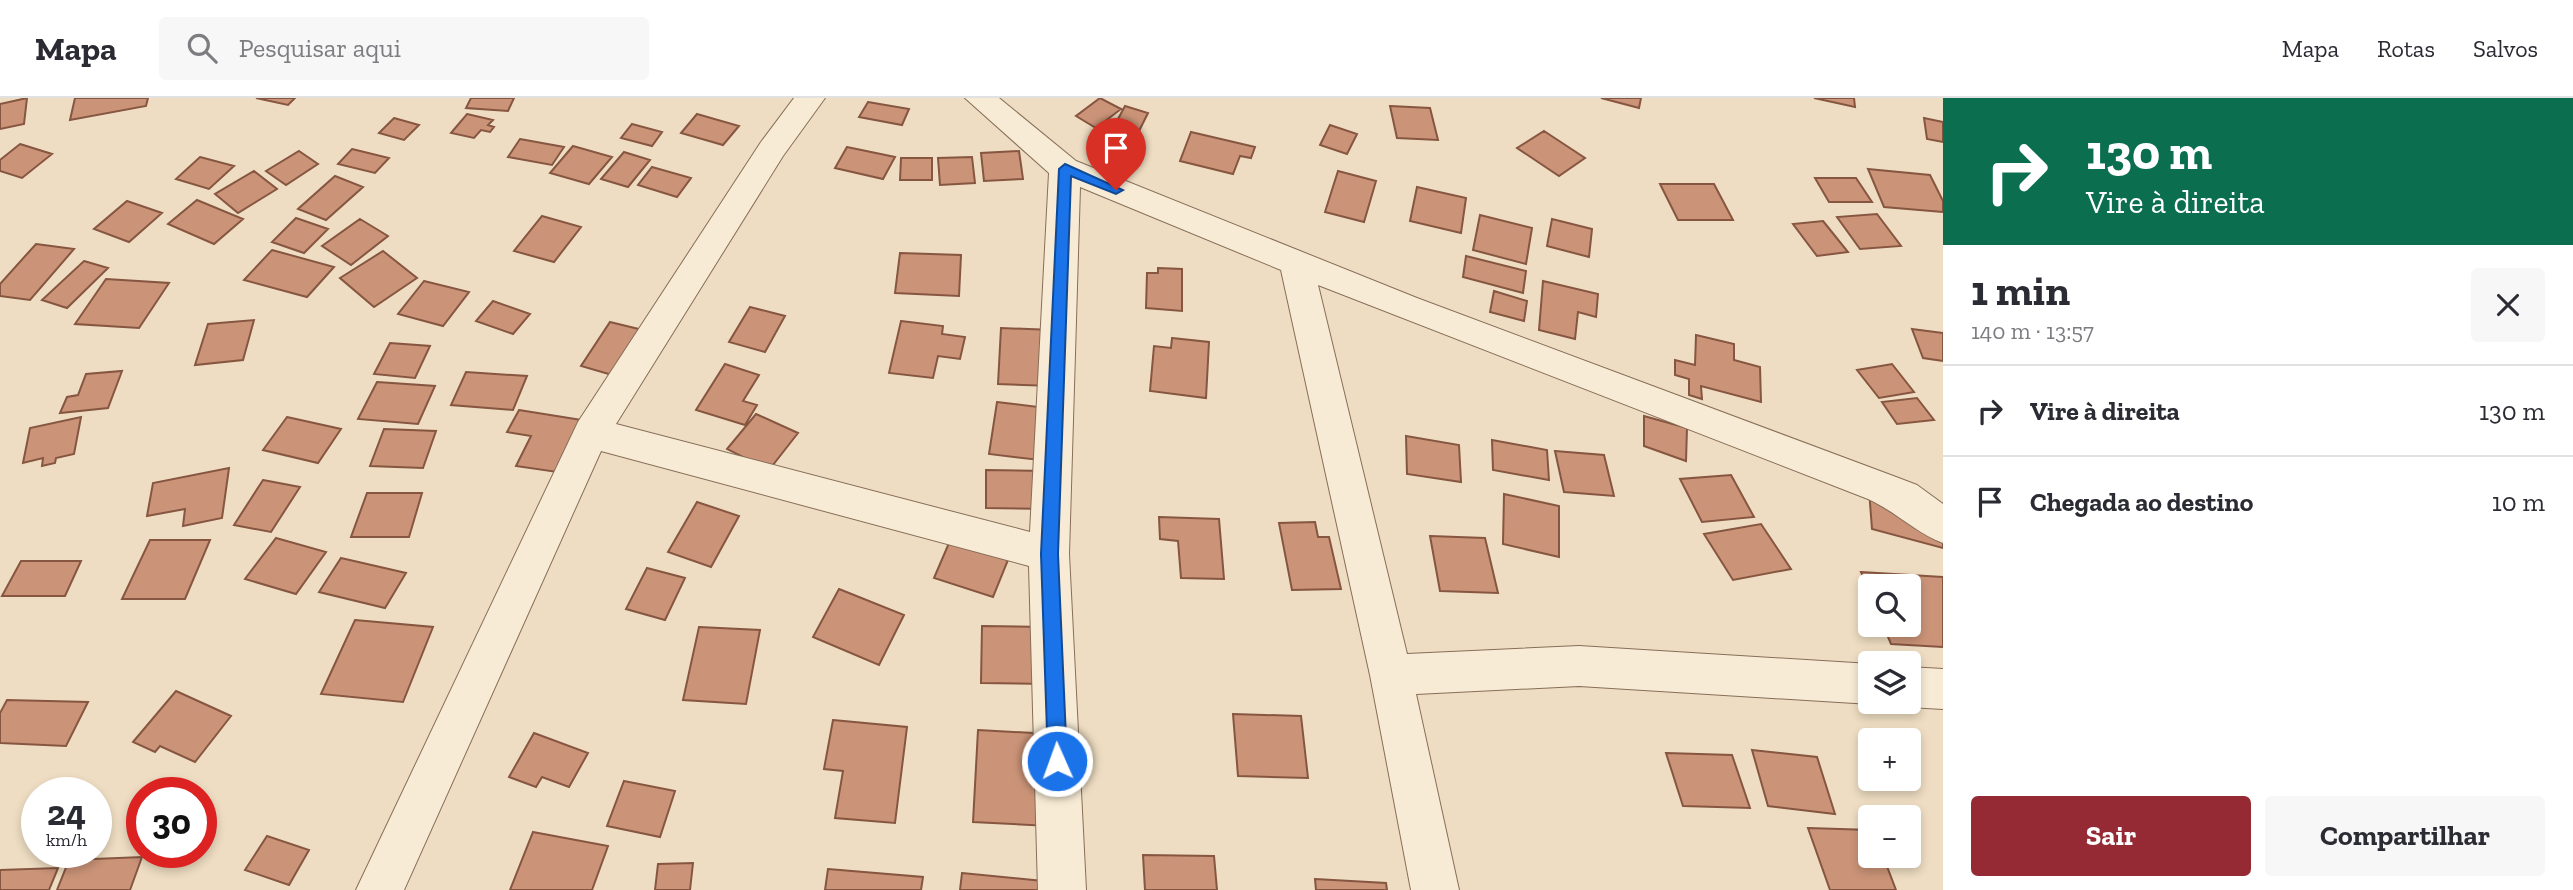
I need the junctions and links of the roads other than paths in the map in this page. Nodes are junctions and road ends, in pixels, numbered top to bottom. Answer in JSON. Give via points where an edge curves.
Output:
{"nodes":[{"id":1,"x":810,"y":98,"type":"edge"},
{"id":2,"x":980,"y":98,"type":"edge"},
{"id":3,"x":1065,"y":169,"type":"junction"},
{"id":4,"x":1296,"y":264,"type":"junction"},
{"id":5,"x":591,"y":433,"type":"junction"},
{"id":6,"x":1943,"y":526,"type":"edge"},
{"id":7,"x":1049,"y":554,"type":"junction"},
{"id":8,"x":1391,"y":675,"type":"junction"},
{"id":9,"x":1858,"y":683,"type":"edge"},
{"id":10,"x":1921,"y":688,"type":"edge"},
{"id":11,"x":1943,"y":689,"type":"edge"},
{"id":12,"x":380,"y":890,"type":"edge"},
{"id":13,"x":1062,"y":890,"type":"edge"},
{"id":14,"x":1435,"y":890,"type":"edge"}],
"edges":[{"from":1,"to":5,"type":"street","via":[[772,149]]},
{"from":2,"to":3,"type":"street"},
{"from":3,"to":4,"type":"street"},
{"from":3,"to":7,"type":"street"},
{"from":4,"to":6,"type":"street","via":[[1882,488]]},
{"from":4,"to":8,"type":"street"},
{"from":5,"to":7,"type":"street"},
{"from":5,"to":12,"type":"street"},
{"from":7,"to":13,"type":"street"},
{"from":8,"to":9,"type":"street","via":[[1579,666]]},
{"from":8,"to":14,"type":"street"},
{"from":10,"to":11,"type":"street"}]}
